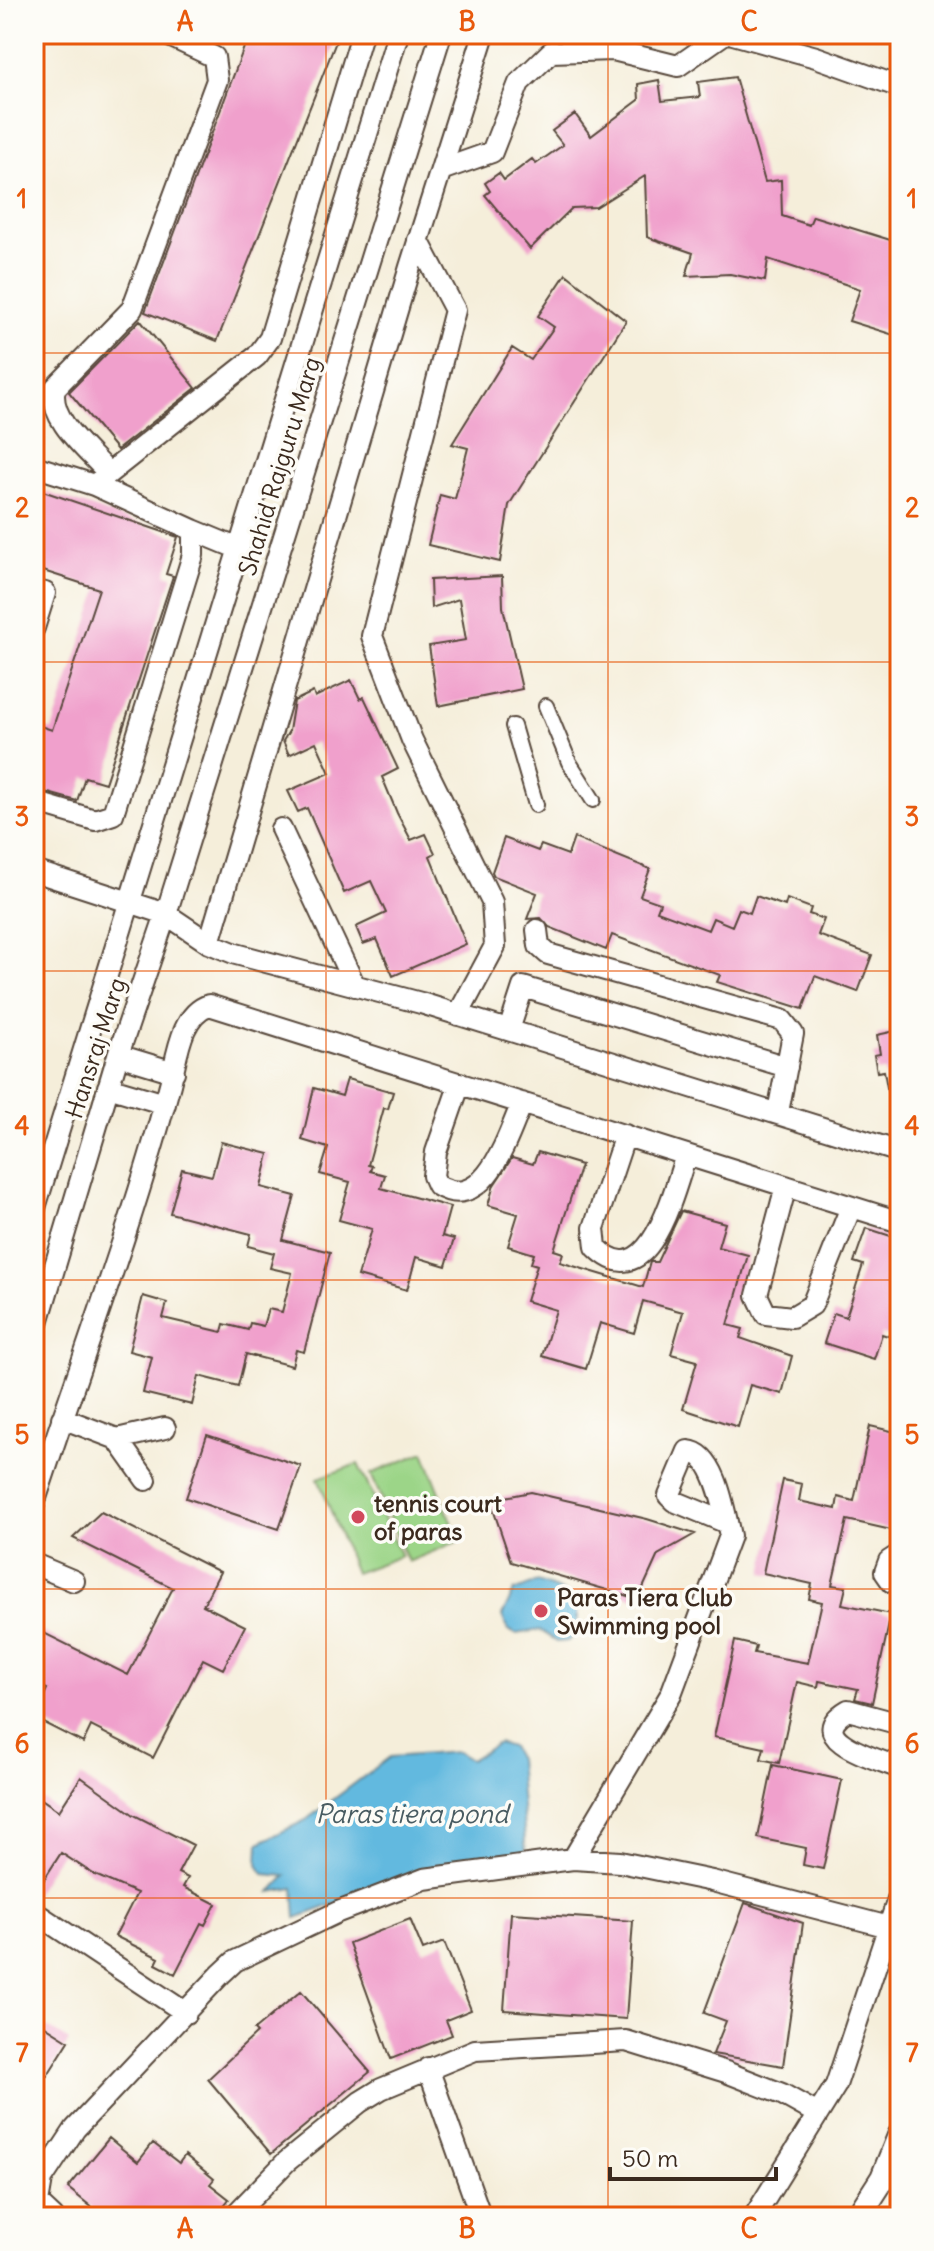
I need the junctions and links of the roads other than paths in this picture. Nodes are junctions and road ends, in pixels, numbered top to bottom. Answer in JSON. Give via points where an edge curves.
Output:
{"nodes":[{"id":1,"x":165,"y":34,"type":"edge"},
{"id":2,"x":362,"y":34,"type":"edge"},
{"id":3,"x":398,"y":34,"type":"edge"},
{"id":4,"x":441,"y":34,"type":"edge"},
{"id":5,"x":484,"y":34,"type":"edge"},
{"id":6,"x":724,"y":34,"type":"edge"},
{"id":7,"x":733,"y":34,"type":"edge"},
{"id":8,"x":900,"y":87,"type":"edge"},
{"id":9,"x":441,"y":170,"type":"junction"},
{"id":10,"x":418,"y":240,"type":"junction"},
{"id":11,"x":34,"y":466,"type":"edge"},
{"id":12,"x":101,"y":479,"type":"junction"},
{"id":13,"x":193,"y":530,"type":"junction"},
{"id":14,"x":239,"y":549,"type":"junction"},
{"id":15,"x":34,"y":590,"type":"edge"},
{"id":16,"x":34,"y":628,"type":"edge"},
{"id":17,"x":546,"y":706,"type":"dead end"},
{"id":18,"x":513,"y":726,"type":"dead end"},
{"id":19,"x":593,"y":800,"type":"dead end"},
{"id":20,"x":34,"y":802,"type":"edge"},
{"id":21,"x":536,"y":805,"type":"dead end"},
{"id":22,"x":281,"y":829,"type":"dead end"},
{"id":23,"x":34,"y":871,"type":"edge"},
{"id":24,"x":130,"y":902,"type":"junction"},
{"id":25,"x":166,"y":914,"type":"junction"},
{"id":26,"x":537,"y":930,"type":"dead end"},
{"id":27,"x":209,"y":943,"type":"junction"},
{"id":28,"x":355,"y":986,"type":"junction"},
{"id":29,"x":458,"y":1015,"type":"junction"},
{"id":30,"x":509,"y":1030,"type":"junction"},
{"id":31,"x":118,"y":1055,"type":"junction"},
{"id":32,"x":787,"y":1067,"type":"junction"},
{"id":33,"x":174,"y":1072,"type":"junction"},
{"id":34,"x":460,"y":1083,"type":"junction"},
{"id":35,"x":108,"y":1087,"type":"junction"},
{"id":36,"x":522,"y":1103,"type":"junction"},
{"id":37,"x":165,"y":1104,"type":"junction"},
{"id":38,"x":778,"y":1112,"type":"junction"},
{"id":39,"x":625,"y":1135,"type":"junction"},
{"id":40,"x":900,"y":1152,"type":"edge"},
{"id":41,"x":686,"y":1155,"type":"junction"},
{"id":42,"x":786,"y":1186,"type":"junction"},
{"id":43,"x":851,"y":1207,"type":"junction"},
{"id":44,"x":34,"y":1211,"type":"edge"},
{"id":45,"x":900,"y":1222,"type":"edge"},
{"id":46,"x":34,"y":1336,"type":"edge"},
{"id":47,"x":62,"y":1418,"type":"junction"},
{"id":48,"x":165,"y":1428,"type":"dead end"},
{"id":49,"x":117,"y":1439,"type":"junction"},
{"id":50,"x":146,"y":1480,"type":"dead end"},
{"id":51,"x":34,"y":1504,"type":"edge"},
{"id":52,"x":727,"y":1523,"type":"dead end"},
{"id":53,"x":900,"y":1554,"type":"edge"},
{"id":54,"x":34,"y":1564,"type":"edge"},
{"id":55,"x":74,"y":1581,"type":"dead end"},
{"id":56,"x":900,"y":1585,"type":"edge"},
{"id":57,"x":900,"y":1724,"type":"edge"},
{"id":58,"x":900,"y":1768,"type":"edge"},
{"id":59,"x":573,"y":1859,"type":"junction"},
{"id":60,"x":900,"y":1893,"type":"edge"},
{"id":61,"x":34,"y":1912,"type":"edge"},
{"id":62,"x":889,"y":1927,"type":"junction"},
{"id":63,"x":186,"y":2013,"type":"junction"},
{"id":64,"x":428,"y":2068,"type":"junction"},
{"id":65,"x":816,"y":2113,"type":"junction"},
{"id":66,"x":900,"y":2136,"type":"edge"},
{"id":67,"x":38,"y":2176,"type":"edge"},
{"id":68,"x":53,"y":2217,"type":"edge"},
{"id":69,"x":233,"y":2217,"type":"edge"},
{"id":70,"x":481,"y":2217,"type":"edge"},
{"id":71,"x":754,"y":2217,"type":"edge"},
{"id":72,"x":858,"y":2217,"type":"edge"}],
"edges":[{"from":1,"to":12,"type":"street","via":[[214,57],[217,80],[132,309],[55,388],[52,399]]},
{"from":2,"to":12,"type":"street","via":[[270,338],[257,356]]},
{"from":3,"to":14,"type":"street","name":"Shahid Rajguru Marg"},
{"from":4,"to":25,"type":"street","name":"Shahid Rajguru Marg"},
{"from":5,"to":9,"type":"street"},
{"from":6,"to":9,"type":"street","via":[[678,66],[613,50],[551,52],[519,83],[492,152]]},
{"from":7,"to":8,"type":"street"},
{"from":9,"to":10,"type":"street"},
{"from":10,"to":27,"type":"street"},
{"from":10,"to":29,"type":"street","via":[[455,310],[372,636],[412,740],[492,902],[495,946]]},
{"from":11,"to":12,"type":"street"},
{"from":12,"to":13,"type":"street"},
{"from":13,"to":14,"type":"street"},
{"from":13,"to":20,"type":"street","via":[[193,555],[113,814],[95,820]]},
{"from":14,"to":24,"type":"street","name":"Shahid Rajguru Marg"},
{"from":15,"to":16,"type":"street","via":[[45,593]]},
{"from":17,"to":19,"type":"street","via":[[569,762]]},
{"from":18,"to":21,"type":"street"},
{"from":22,"to":28,"type":"street"},
{"from":23,"to":24,"type":"street"},
{"from":24,"to":25,"type":"street"},
{"from":24,"to":44,"type":"street","name":"Hansraj Marg"},
{"from":25,"to":27,"type":"street"},
{"from":25,"to":31,"type":"street","name":"Hansraj Marg"},
{"from":26,"to":32,"type":"street","via":[[539,946],[548,954],[782,1020],[793,1034]]},
{"from":27,"to":28,"type":"street"},
{"from":28,"to":29,"type":"street"},
{"from":29,"to":30,"type":"street"},
{"from":30,"to":32,"type":"street","via":[[523,987]]},
{"from":30,"to":38,"type":"street"},
{"from":31,"to":33,"type":"street"},
{"from":31,"to":35,"type":"street","name":"Hansraj Marg"},
{"from":32,"to":38,"type":"street"},
{"from":33,"to":34,"type":"street","via":[[191,1016],[209,1005]]},
{"from":33,"to":37,"type":"street"},
{"from":34,"to":36,"type":"street"},
{"from":34,"to":36,"type":"street","via":[[433,1166],[437,1185],[447,1191],[473,1189],[482,1181]]},
{"from":35,"to":37,"type":"street"},
{"from":35,"to":46,"type":"street","name":"Hansraj Marg"},
{"from":36,"to":39,"type":"street"},
{"from":37,"to":47,"type":"street"},
{"from":38,"to":40,"type":"street"},
{"from":39,"to":41,"type":"street"},
{"from":39,"to":41,"type":"street","via":[[594,1228],[596,1247],[616,1259],[633,1259],[652,1243]]},
{"from":41,"to":42,"type":"street"},
{"from":42,"to":43,"type":"street"},
{"from":42,"to":43,"type":"street","via":[[757,1295],[766,1314],[792,1317],[812,1305]]},
{"from":43,"to":45,"type":"street"},
{"from":47,"to":49,"type":"street"},
{"from":47,"to":51,"type":"street"},
{"from":48,"to":49,"type":"street"},
{"from":49,"to":50,"type":"street"},
{"from":52,"to":59,"type":"street","via":[[730,1536],[671,1694]]},
{"from":53,"to":56,"type":"street","via":[[885,1572]]},
{"from":54,"to":55,"type":"street"},
{"from":57,"to":58,"type":"street","via":[[848,1710],[833,1730],[846,1748]]},
{"from":59,"to":62,"type":"street","via":[[620,1862],[712,1881]]},
{"from":59,"to":63,"type":"street","via":[[424,1879],[338,1912],[235,1961]]},
{"from":60,"to":62,"type":"street"},
{"from":61,"to":63,"type":"street"},
{"from":62,"to":65,"type":"street","via":[[841,2071]]},
{"from":63,"to":67,"type":"street","via":[[89,2112]]},
{"from":64,"to":65,"type":"street","via":[[494,2047],[626,2041],[726,2072]]},
{"from":64,"to":69,"type":"street","via":[[360,2102],[286,2162]]},
{"from":64,"to":70,"type":"street"},
{"from":65,"to":71,"type":"street"},
{"from":66,"to":72,"type":"street","via":[[883,2178]]},
{"from":67,"to":68,"type":"street","via":[[38,2203]]}]}
